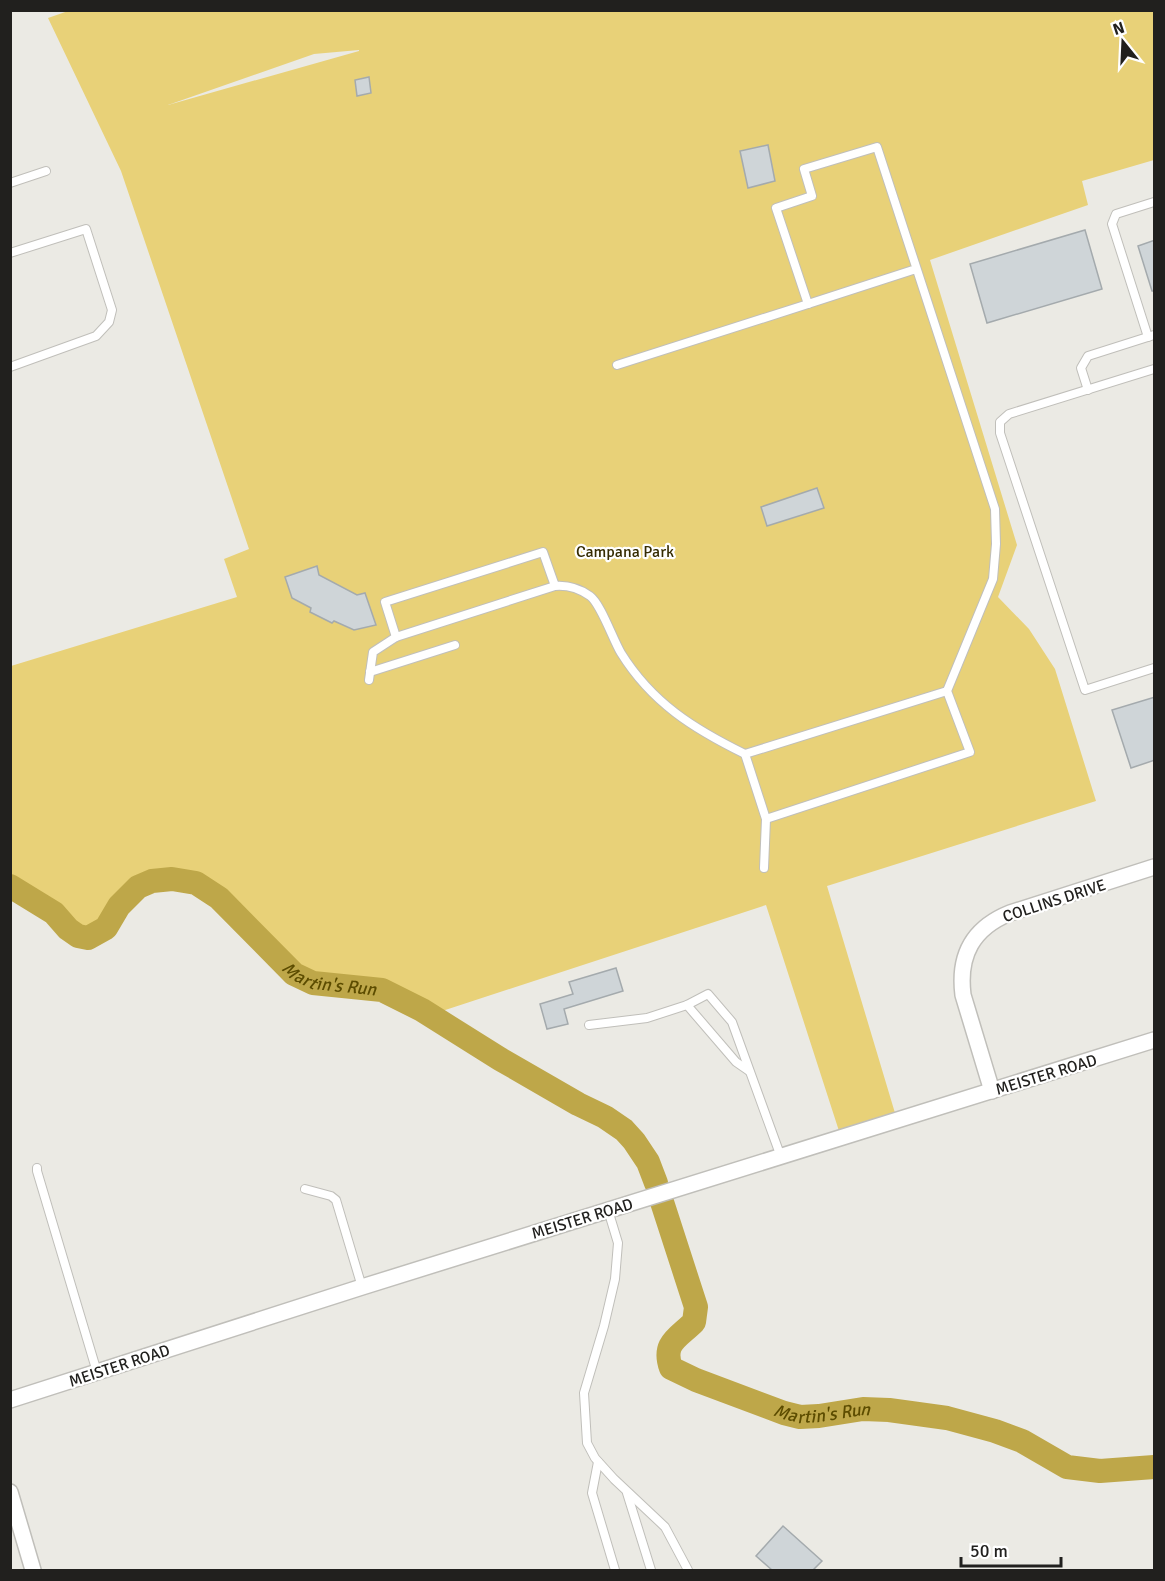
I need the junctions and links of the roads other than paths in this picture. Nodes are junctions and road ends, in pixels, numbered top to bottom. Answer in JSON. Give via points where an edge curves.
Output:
{"nodes":[{"id":1,"x":46,"y":171,"type":"dead end"},
{"id":2,"x":10,"y":183,"type":"edge"},
{"id":3,"x":1155,"y":202,"type":"edge"},
{"id":4,"x":10,"y":253,"type":"edge"},
{"id":5,"x":916,"y":269,"type":"junction"},
{"id":6,"x":808,"y":304,"type":"junction"},
{"id":7,"x":1151,"y":336,"type":"edge"},
{"id":8,"x":617,"y":365,"type":"dead end"},
{"id":9,"x":10,"y":367,"type":"edge"},
{"id":10,"x":1155,"y":369,"type":"edge"},
{"id":11,"x":1088,"y":390,"type":"junction"},
{"id":12,"x":555,"y":586,"type":"junction"},
{"id":13,"x":396,"y":637,"type":"junction"},
{"id":14,"x":455,"y":645,"type":"dead end"},
{"id":15,"x":1155,"y":668,"type":"edge"},
{"id":16,"x":947,"y":691,"type":"junction"},
{"id":17,"x":745,"y":754,"type":"junction"},
{"id":18,"x":766,"y":819,"type":"junction"},
{"id":19,"x":1155,"y":867,"type":"edge"},
{"id":20,"x":764,"y":868,"type":"dead end"},
{"id":21,"x":687,"y":1005,"type":"junction"},
{"id":22,"x":589,"y":1025,"type":"dead end"},
{"id":23,"x":1155,"y":1040,"type":"edge"},
{"id":24,"x":749,"y":1071,"type":"junction"},
{"id":25,"x":992,"y":1091,"type":"junction"},
{"id":26,"x":781,"y":1156,"type":"junction"},
{"id":27,"x":37,"y":1168,"type":"dead end"},
{"id":28,"x":305,"y":1189,"type":"dead end"},
{"id":29,"x":608,"y":1210,"type":"junction"},
{"id":30,"x":362,"y":1287,"type":"junction"},
{"id":31,"x":97,"y":1372,"type":"junction"},
{"id":32,"x":10,"y":1400,"type":"edge"},
{"id":33,"x":598,"y":1462,"type":"junction"},
{"id":34,"x":627,"y":1491,"type":"junction"},
{"id":35,"x":10,"y":1492,"type":"edge"},
{"id":36,"x":33,"y":1570,"type":"edge"},
{"id":37,"x":615,"y":1570,"type":"edge"},
{"id":38,"x":651,"y":1570,"type":"edge"},
{"id":39,"x":688,"y":1570,"type":"edge"}],
"edges":[{"from":1,"to":2,"type":"lane"},
{"from":3,"to":7,"type":"lane","via":[[1116,214],[1112,224]]},
{"from":4,"to":9,"type":"lane","via":[[86,229],[112,310],[109,322],[96,336]]},
{"from":5,"to":6,"type":"lane"},
{"from":5,"to":6,"type":"lane","via":[[877,147],[804,168],[812,196],[776,207]]},
{"from":5,"to":16,"type":"lane","via":[[995,509],[993,579]]},
{"from":6,"to":8,"type":"lane"},
{"from":7,"to":11,"type":"lane","via":[[1088,356],[1080,368]]},
{"from":10,"to":11,"type":"lane"},
{"from":11,"to":15,"type":"lane","via":[[1010,414],[1000,422],[1000,433],[1085,690]]},
{"from":12,"to":13,"type":"lane"},
{"from":12,"to":13,"type":"lane","via":[[543,552],[385,602]]},
{"from":12,"to":17,"type":"lane","via":[[566,585],[591,597],[634,673],[654,696],[704,734]]},
{"from":13,"to":14,"type":"lane","via":[[373,652],[370,676]]},
{"from":16,"to":17,"type":"lane"},
{"from":16,"to":18,"type":"lane","via":[[970,752]]},
{"from":17,"to":18,"type":"lane"},
{"from":18,"to":20,"type":"lane"},
{"from":19,"to":25,"type":"street","name":"COLLINS DRIVE","via":[[1010,912],[975,937],[964,958],[961,982]]},
{"from":21,"to":22,"type":"lane","via":[[646,1018]]},
{"from":21,"to":24,"type":"lane","via":[[736,1062]]},
{"from":21,"to":24,"type":"lane","via":[[708,993],[732,1022]]},
{"from":23,"to":25,"type":"street","name":"MEISTER ROAD"},
{"from":24,"to":26,"type":"lane"},
{"from":25,"to":26,"type":"street","name":"MEISTER ROAD"},
{"from":26,"to":29,"type":"street","name":"MEISTER ROAD"},
{"from":27,"to":31,"type":"lane"},
{"from":28,"to":30,"type":"lane","via":[[336,1200]]},
{"from":29,"to":30,"type":"street","name":"MEISTER ROAD"},
{"from":29,"to":33,"type":"lane","via":[[618,1243],[615,1278],[584,1393],[588,1443]]},
{"from":30,"to":31,"type":"street","name":"MEISTER ROAD"},
{"from":31,"to":32,"type":"street","name":"MEISTER ROAD"},
{"from":33,"to":34,"type":"lane"},
{"from":33,"to":37,"type":"lane","via":[[592,1493]]},
{"from":34,"to":38,"type":"lane"},
{"from":34,"to":39,"type":"lane","via":[[665,1527]]},
{"from":35,"to":36,"type":"street"}]}
